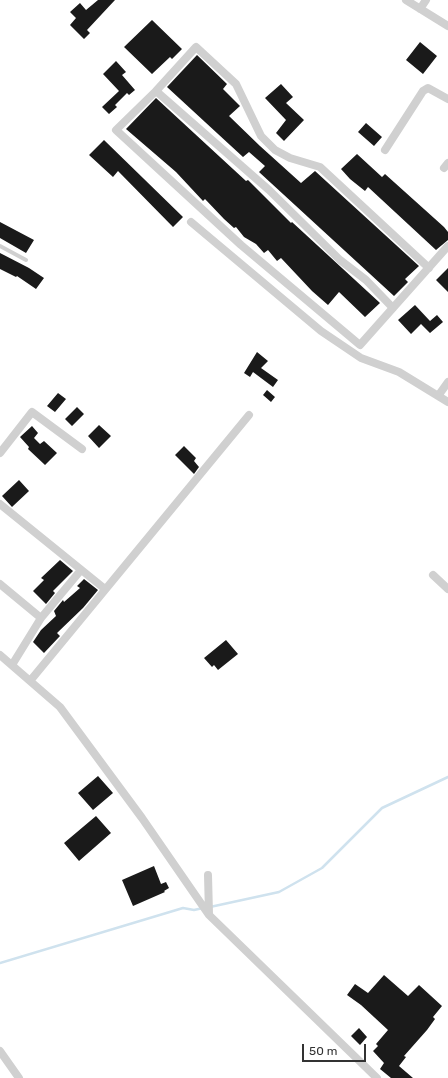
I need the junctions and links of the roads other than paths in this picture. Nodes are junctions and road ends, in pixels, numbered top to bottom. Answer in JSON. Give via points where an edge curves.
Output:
{"nodes":[{"id":1,"x":406,"y":0,"type":"edge"},
{"id":2,"x":426,"y":0,"type":"edge"},
{"id":3,"x":420,"y":9,"type":"junction"},
{"id":4,"x":448,"y":26,"type":"edge"},
{"id":5,"x":156,"y":91,"type":"junction"},
{"id":6,"x":448,"y":99,"type":"edge"},
{"id":7,"x":385,"y":150,"type":"dead end"},
{"id":8,"x":191,"y":222,"type":"dead end"},
{"id":9,"x":0,"y":246,"type":"edge"},
{"id":10,"x":448,"y":246,"type":"edge"},
{"id":11,"x":26,"y":260,"type":"dead end"},
{"id":12,"x":429,"y":268,"type":"junction"},
{"id":13,"x":393,"y":308,"type":"junction"},
{"id":14,"x":448,"y":382,"type":"edge"},
{"id":15,"x":438,"y":396,"type":"junction"},
{"id":16,"x":448,"y":402,"type":"edge"},
{"id":17,"x":249,"y":415,"type":"dead end"},
{"id":18,"x":82,"y":449,"type":"dead end"},
{"id":19,"x":0,"y":454,"type":"edge"},
{"id":20,"x":0,"y":504,"type":"edge"},
{"id":21,"x":81,"y":570,"type":"junction"},
{"id":22,"x":433,"y":575,"type":"dead end"},
{"id":23,"x":0,"y":584,"type":"edge"},
{"id":24,"x":105,"y":589,"type":"junction"},
{"id":25,"x":448,"y":589,"type":"edge"},
{"id":26,"x":41,"y":618,"type":"junction"},
{"id":27,"x":0,"y":655,"type":"edge"},
{"id":28,"x":12,"y":665,"type":"junction"},
{"id":29,"x":30,"y":681,"type":"junction"},
{"id":30,"x":208,"y":875,"type":"dead end"},
{"id":31,"x":209,"y":914,"type":"junction"},
{"id":32,"x":0,"y":1051,"type":"edge"},
{"id":33,"x":19,"y":1078,"type":"edge"},
{"id":34,"x":376,"y":1078,"type":"edge"}],
"edges":[{"from":1,"to":3,"type":"street"},
{"from":2,"to":3,"type":"street"},
{"from":3,"to":4,"type":"street"},
{"from":5,"to":12,"type":"street","via":[[196,47],[236,84],[261,136],[274,150],[295,160],[320,167]]},
{"from":5,"to":13,"type":"street","via":[[269,190]]},
{"from":5,"to":13,"type":"street","via":[[116,130],[236,240],[360,346]]},
{"from":6,"to":7,"type":"street","via":[[432,89],[423,91]]},
{"from":8,"to":15,"type":"street","via":[[320,331],[361,358],[399,372]]},
{"from":9,"to":11,"type":"lane"},
{"from":10,"to":12,"type":"street"},
{"from":12,"to":13,"type":"street"},
{"from":14,"to":15,"type":"street"},
{"from":15,"to":16,"type":"street"},
{"from":17,"to":24,"type":"street"},
{"from":18,"to":19,"type":"street","via":[[32,412]]},
{"from":20,"to":21,"type":"street"},
{"from":21,"to":24,"type":"street"},
{"from":21,"to":26,"type":"street"},
{"from":22,"to":25,"type":"street"},
{"from":23,"to":26,"type":"street"},
{"from":24,"to":29,"type":"street"},
{"from":26,"to":28,"type":"street"},
{"from":27,"to":28,"type":"street"},
{"from":28,"to":29,"type":"street"},
{"from":29,"to":31,"type":"street","via":[[60,707]]},
{"from":30,"to":31,"type":"street"},
{"from":31,"to":34,"type":"street"},
{"from":32,"to":33,"type":"street"}]}
